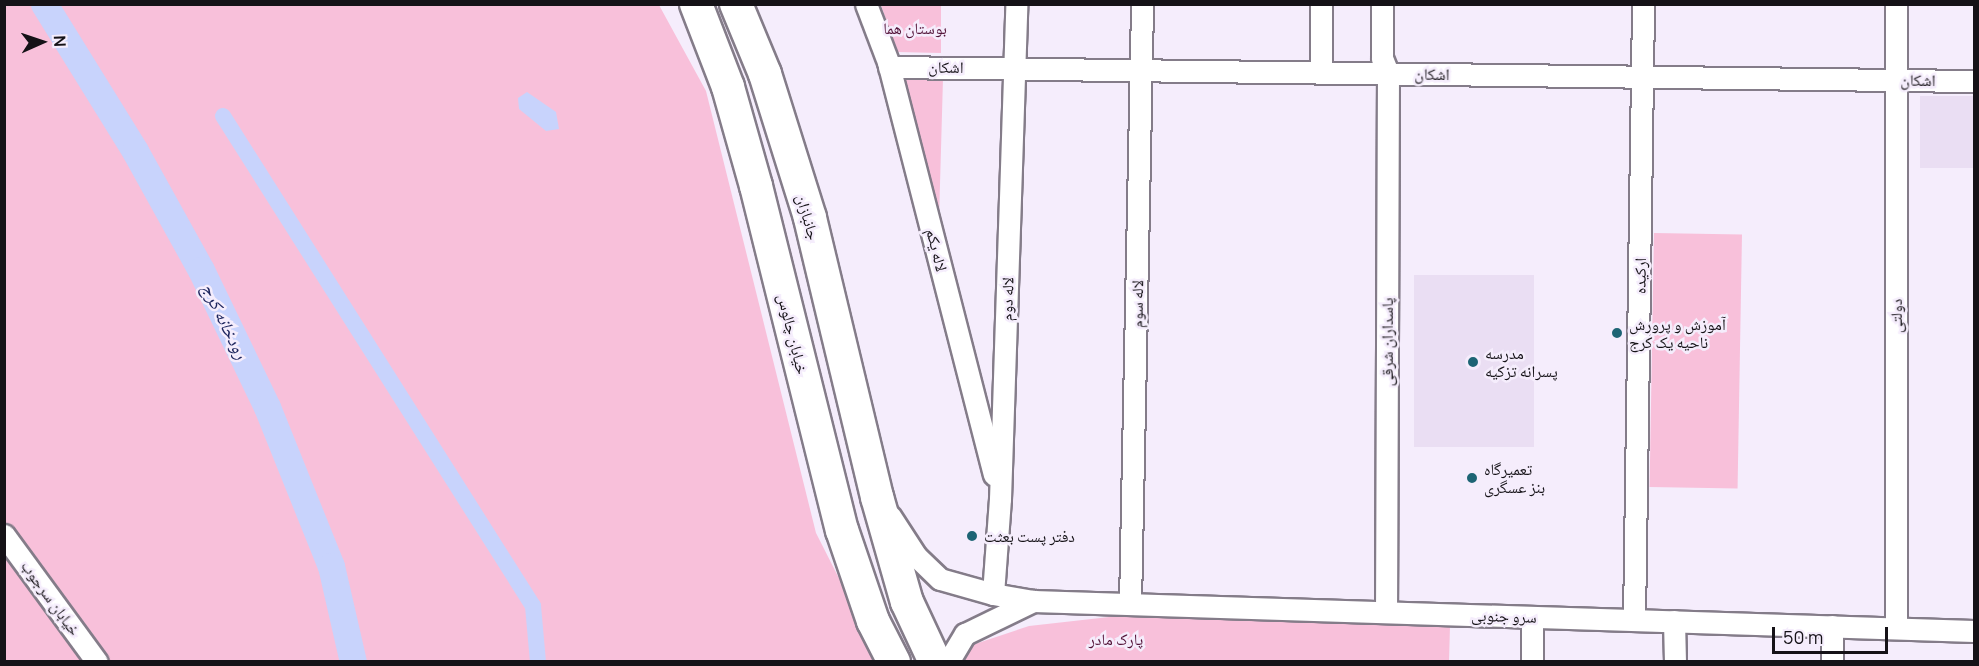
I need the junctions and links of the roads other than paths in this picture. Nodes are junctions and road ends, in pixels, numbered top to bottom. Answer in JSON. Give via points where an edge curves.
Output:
{"nodes":[{"id":1,"x":696,"y":4,"type":"edge"},
{"id":2,"x":736,"y":4,"type":"edge"},
{"id":3,"x":866,"y":4,"type":"edge"},
{"id":4,"x":1016,"y":4,"type":"edge"},
{"id":5,"x":1142,"y":4,"type":"edge"},
{"id":6,"x":1322,"y":4,"type":"edge"},
{"id":7,"x":1382,"y":4,"type":"edge"},
{"id":8,"x":1395,"y":4,"type":"edge"},
{"id":9,"x":1643,"y":4,"type":"edge"},
{"id":10,"x":1896,"y":4,"type":"edge"},
{"id":11,"x":889,"y":67,"type":"junction"},
{"id":12,"x":1015,"y":68,"type":"junction"},
{"id":13,"x":1142,"y":70,"type":"junction"},
{"id":14,"x":1321,"y":72,"type":"junction"},
{"id":15,"x":1388,"y":73,"type":"junction"},
{"id":16,"x":1643,"y":76,"type":"junction"},
{"id":17,"x":1895,"y":80,"type":"junction"},
{"id":18,"x":1974,"y":81,"type":"edge"},
{"id":19,"x":810,"y":218,"type":"junction"},
{"id":20,"x":768,"y":232,"type":"junction"},
{"id":21,"x":877,"y":496,"type":"junction"},
{"id":22,"x":1000,"y":499,"type":"junction"},
{"id":23,"x":4,"y":535,"type":"edge"},
{"id":24,"x":993,"y":594,"type":"junction"},
{"id":25,"x":1033,"y":601,"type":"junction"},
{"id":26,"x":1130,"y":604,"type":"junction"},
{"id":27,"x":1386,"y":612,"type":"junction"},
{"id":28,"x":1532,"y":616,"type":"junction"},
{"id":29,"x":1634,"y":620,"type":"junction"},
{"id":30,"x":1674,"y":621,"type":"junction"},
{"id":31,"x":1832,"y":626,"type":"junction"},
{"id":32,"x":1896,"y":628,"type":"junction"},
{"id":33,"x":1974,"y":630,"type":"edge"},
{"id":34,"x":97,"y":662,"type":"edge"},
{"id":35,"x":894,"y":662,"type":"edge"},
{"id":36,"x":935,"y":662,"type":"edge"},
{"id":37,"x":948,"y":662,"type":"edge"},
{"id":38,"x":1532,"y":662,"type":"edge"},
{"id":39,"x":1675,"y":662,"type":"edge"},
{"id":40,"x":1832,"y":662,"type":"edge"}],
"edges":[{"from":1,"to":20,"type":"highway","name":"خیابان چالوس","via":[[728,87]]},
{"from":2,"to":19,"type":"highway","name":"جانبازان","via":[[765,74]]},
{"from":3,"to":11,"type":"street","name":"لاله یکم"},
{"from":4,"to":12,"type":"street","name":"لاله دوم"},
{"from":5,"to":13,"type":"street","name":"لاله سوم"},
{"from":6,"to":14,"type":"street"},
{"from":7,"to":15,"type":"street","name":"پاسداران شرقی","via":[[1382,58]]},
{"from":8,"to":15,"type":"street","name":"پاسداران شرقی","via":[[1394,61]]},
{"from":9,"to":16,"type":"street","name":"ارکیده"},
{"from":10,"to":17,"type":"street","name":"دولتی"},
{"from":11,"to":12,"type":"street","name":"اشکان"},
{"from":11,"to":22,"type":"street","name":"لاله یکم"},
{"from":12,"to":13,"type":"street","name":"اشکان"},
{"from":12,"to":22,"type":"street","name":"لاله دوم"},
{"from":13,"to":14,"type":"street","name":"اشکان"},
{"from":13,"to":26,"type":"street","name":"لاله سوم"},
{"from":14,"to":15,"type":"street","name":"اشکان"},
{"from":15,"to":16,"type":"street","name":"اشکان"},
{"from":15,"to":27,"type":"street","name":"پاسداران شرقی"},
{"from":16,"to":17,"type":"street","name":"اشکان"},
{"from":16,"to":29,"type":"street","name":"ارکیده"},
{"from":17,"to":18,"type":"street","name":"اشکان"},
{"from":17,"to":32,"type":"street","name":"دولتی"},
{"from":19,"to":20,"type":"highway"},
{"from":19,"to":21,"type":"highway","name":"جانبازان"},
{"from":20,"to":35,"type":"highway","name":"خیابان چالوس","via":[[842,530],[873,621]]},
{"from":21,"to":24,"type":"street","name":"سرو جنوبی","via":[[916,556],[940,579]]},
{"from":21,"to":36,"type":"highway","via":[[907,602]]},
{"from":22,"to":24,"type":"street","name":"لاله دوم"},
{"from":23,"to":34,"type":"street","name":"خیابان سرجوب"},
{"from":24,"to":25,"type":"street","name":"سرو جنوبی"},
{"from":25,"to":26,"type":"street","name":"سرو جنوبی"},
{"from":25,"to":37,"type":"street","via":[[965,634]]},
{"from":26,"to":27,"type":"street","name":"سرو جنوبی"},
{"from":27,"to":28,"type":"street","name":"سرو جنوبی"},
{"from":28,"to":29,"type":"street","name":"سرو جنوبی"},
{"from":28,"to":38,"type":"street"},
{"from":29,"to":30,"type":"street","name":"سرو جنوبی"},
{"from":30,"to":31,"type":"street","name":"سرو جنوبی"},
{"from":30,"to":39,"type":"street"},
{"from":31,"to":32,"type":"street","name":"سرو جنوبی"},
{"from":31,"to":40,"type":"street"},
{"from":32,"to":33,"type":"street","name":"سرو جنوبی"}]}
